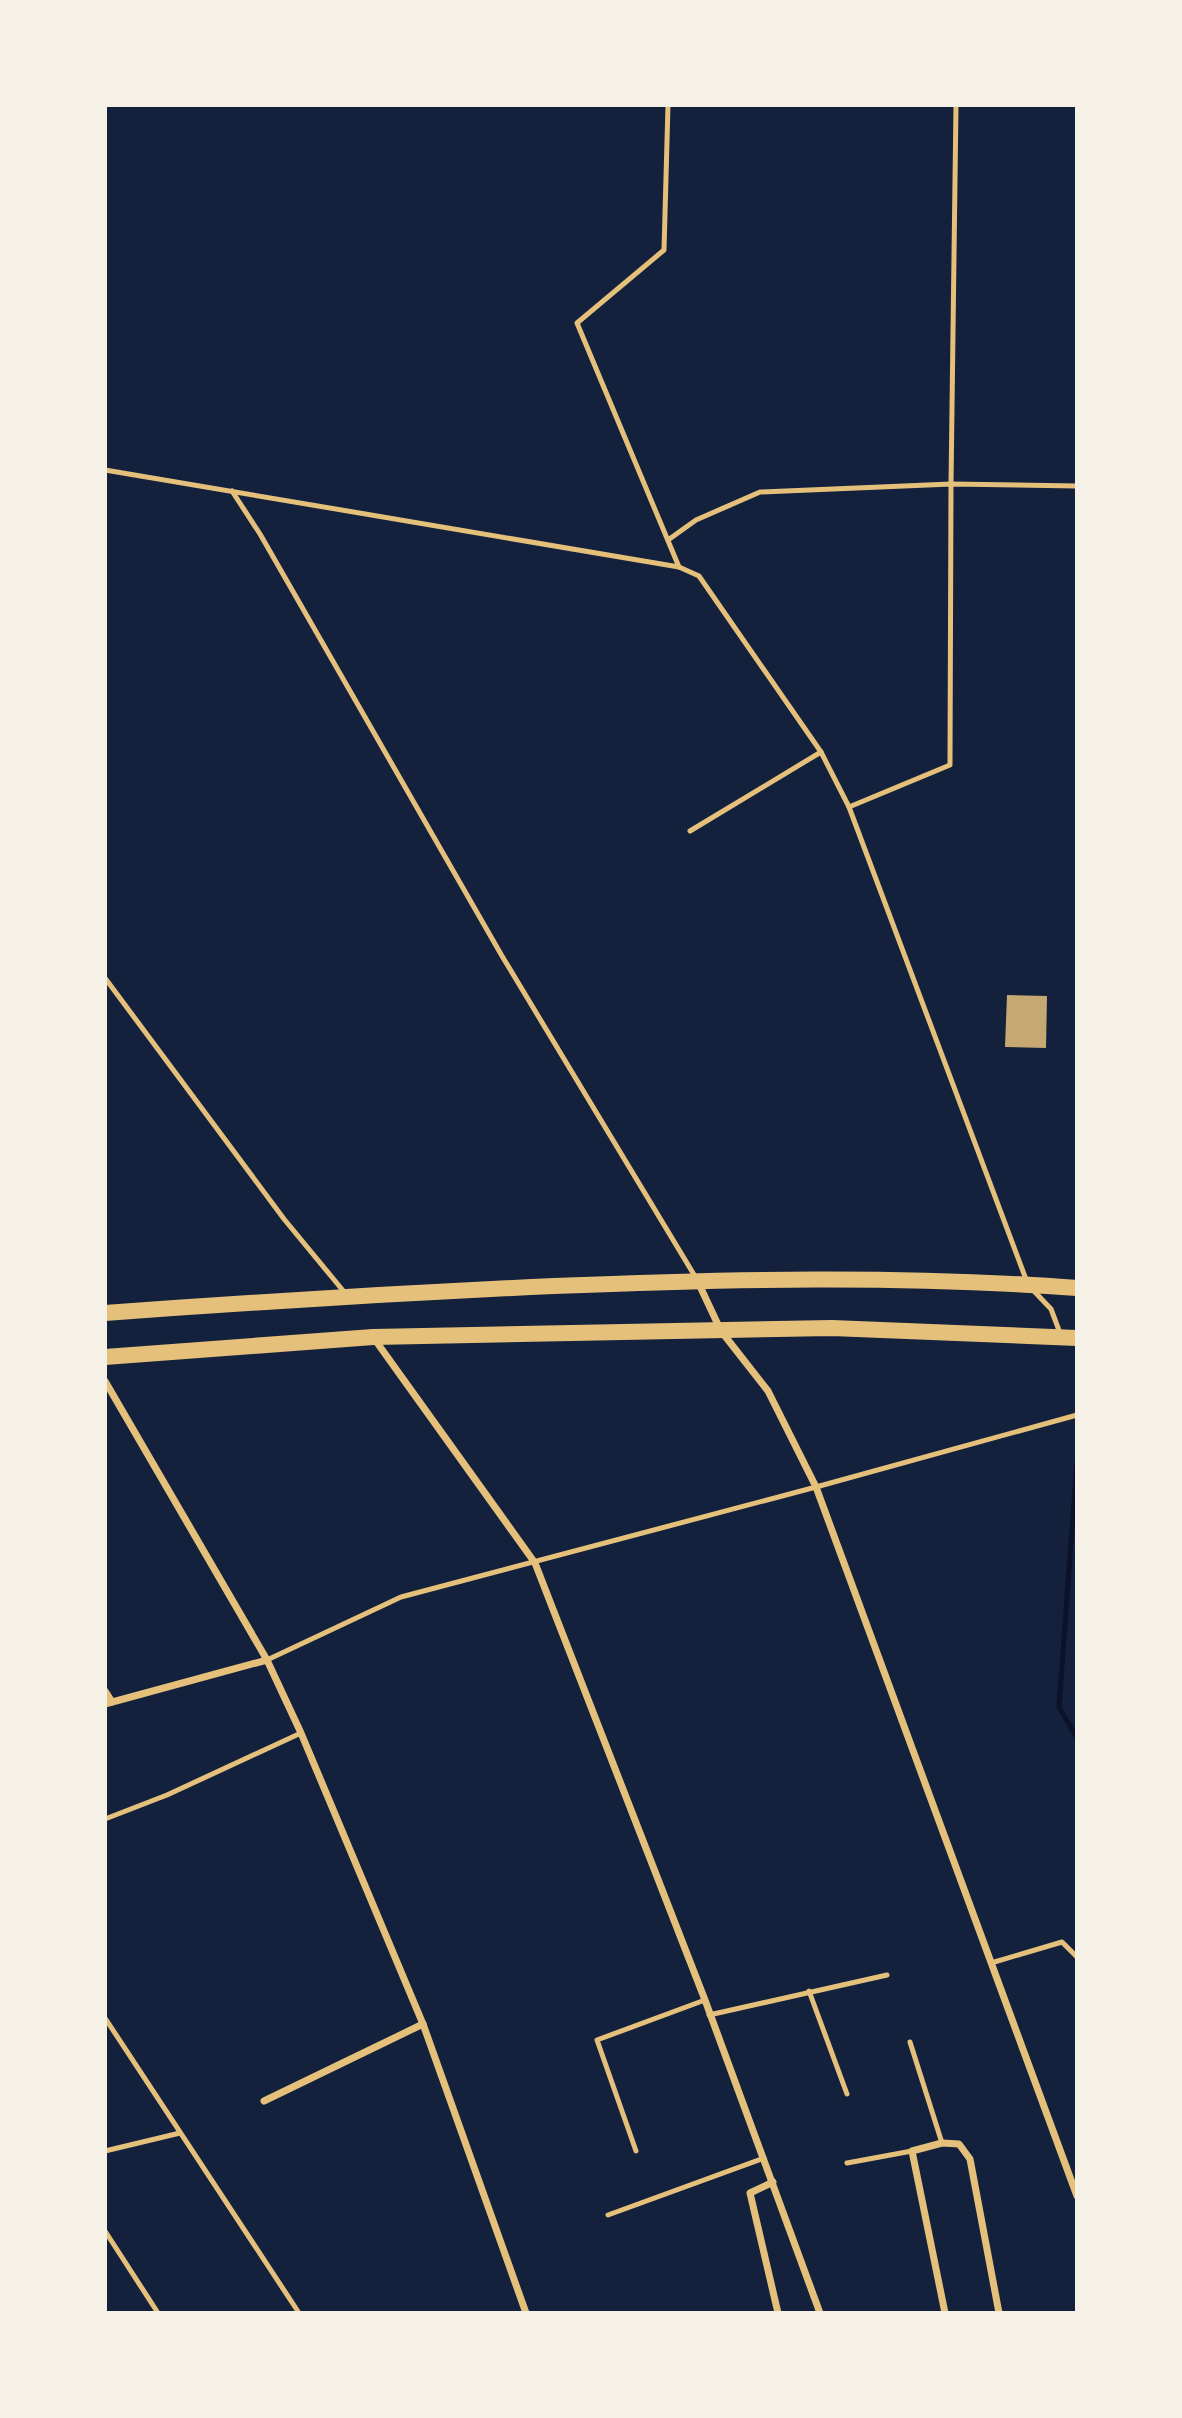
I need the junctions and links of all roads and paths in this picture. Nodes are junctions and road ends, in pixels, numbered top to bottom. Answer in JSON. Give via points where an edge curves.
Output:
{"nodes":[{"id":1,"x":668,"y":105,"type":"edge"},
{"id":2,"x":956,"y":105,"type":"edge"},
{"id":3,"x":105,"y":470,"type":"edge"},
{"id":4,"x":951,"y":484,"type":"junction"},
{"id":5,"x":1077,"y":486,"type":"edge"},
{"id":6,"x":233,"y":491,"type":"junction"},
{"id":7,"x":668,"y":540,"type":"junction"},
{"id":8,"x":679,"y":567,"type":"junction"},
{"id":9,"x":821,"y":752,"type":"junction"},
{"id":10,"x":849,"y":807,"type":"junction"},
{"id":11,"x":690,"y":831,"type":"dead end"},
{"id":12,"x":105,"y":978,"type":"edge"},
{"id":13,"x":697,"y":1280,"type":"junction"},
{"id":14,"x":1028,"y":1284,"type":"junction"},
{"id":15,"x":1077,"y":1288,"type":"edge"},
{"id":16,"x":347,"y":1296,"type":"junction"},
{"id":17,"x":105,"y":1313,"type":"edge"},
{"id":18,"x":721,"y":1331,"type":"junction"},
{"id":19,"x":373,"y":1337,"type":"junction"},
{"id":20,"x":1069,"y":1337,"type":"edge"},
{"id":21,"x":105,"y":1357,"type":"edge"},
{"id":22,"x":105,"y":1381,"type":"edge"},
{"id":23,"x":1077,"y":1415,"type":"edge"},
{"id":24,"x":816,"y":1488,"type":"junction"},
{"id":25,"x":535,"y":1563,"type":"junction"},
{"id":26,"x":267,"y":1660,"type":"junction"},
{"id":27,"x":105,"y":1691,"type":"edge"},
{"id":28,"x":108,"y":1703,"type":"edge"},
{"id":29,"x":301,"y":1733,"type":"junction"},
{"id":30,"x":105,"y":1819,"type":"edge"},
{"id":31,"x":1077,"y":1957,"type":"edge"},
{"id":32,"x":991,"y":1963,"type":"junction"},
{"id":33,"x":887,"y":1975,"type":"dead end"},
{"id":34,"x":809,"y":1992,"type":"junction"},
{"id":35,"x":705,"y":2000,"type":"junction"},
{"id":36,"x":709,"y":2015,"type":"junction"},
{"id":37,"x":105,"y":2018,"type":"edge"},
{"id":38,"x":423,"y":2024,"type":"junction"},
{"id":39,"x":910,"y":2042,"type":"dead end"},
{"id":40,"x":847,"y":2094,"type":"dead end"},
{"id":41,"x":264,"y":2101,"type":"dead end"},
{"id":42,"x":180,"y":2133,"type":"junction"},
{"id":43,"x":942,"y":2143,"type":"junction"},
{"id":44,"x":105,"y":2151,"type":"edge"},
{"id":45,"x":636,"y":2151,"type":"dead end"},
{"id":46,"x":912,"y":2151,"type":"junction"},
{"id":47,"x":764,"y":2158,"type":"junction"},
{"id":48,"x":847,"y":2163,"type":"dead end"},
{"id":49,"x":773,"y":2182,"type":"junction"},
{"id":50,"x":1077,"y":2196,"type":"edge"},
{"id":51,"x":608,"y":2216,"type":"dead end"},
{"id":52,"x":105,"y":2231,"type":"edge"},
{"id":53,"x":158,"y":2313,"type":"edge"},
{"id":54,"x":299,"y":2313,"type":"edge"},
{"id":55,"x":526,"y":2313,"type":"edge"},
{"id":56,"x":778,"y":2313,"type":"edge"},
{"id":57,"x":820,"y":2313,"type":"edge"},
{"id":58,"x":944,"y":2313,"type":"edge"},
{"id":59,"x":999,"y":2313,"type":"edge"}],
"edges":[{"from":1,"to":7,"type":"lane","via":[[664,250],[577,323]]},
{"from":2,"to":4,"type":"lane"},
{"from":3,"to":6,"type":"lane"},
{"from":4,"to":5,"type":"lane"},
{"from":4,"to":7,"type":"lane","via":[[760,492],[696,520]]},
{"from":4,"to":10,"type":"lane","via":[[950,765]]},
{"from":6,"to":8,"type":"lane"},
{"from":6,"to":13,"type":"lane","via":[[502,956]]},
{"from":7,"to":8,"type":"lane"},
{"from":8,"to":9,"type":"lane","via":[[699,576]]},
{"from":9,"to":10,"type":"lane"},
{"from":9,"to":11,"type":"lane"},
{"from":10,"to":14,"type":"lane"},
{"from":12,"to":16,"type":"lane","via":[[284,1219]]},
{"from":13,"to":14,"type":"main road"},
{"from":13,"to":16,"type":"main road"},
{"from":13,"to":18,"type":"street"},
{"from":14,"to":15,"type":"main road"},
{"from":14,"to":20,"type":"lane"},
{"from":16,"to":17,"type":"main road"},
{"from":18,"to":19,"type":"main road"},
{"from":18,"to":20,"type":"main road","via":[[832,1328]]},
{"from":18,"to":24,"type":"street","via":[[768,1391]]},
{"from":19,"to":21,"type":"main road"},
{"from":19,"to":25,"type":"street"},
{"from":22,"to":26,"type":"street"},
{"from":23,"to":24,"type":"lane"},
{"from":24,"to":25,"type":"lane"},
{"from":24,"to":32,"type":"street"},
{"from":25,"to":26,"type":"lane","via":[[401,1597]]},
{"from":25,"to":35,"type":"street"},
{"from":26,"to":28,"type":"street"},
{"from":26,"to":29,"type":"street"},
{"from":27,"to":28,"type":"street"},
{"from":29,"to":30,"type":"lane"},
{"from":29,"to":38,"type":"street"},
{"from":31,"to":32,"type":"lane","via":[[1062,1942]]},
{"from":32,"to":50,"type":"street"},
{"from":33,"to":34,"type":"lane"},
{"from":34,"to":36,"type":"lane"},
{"from":34,"to":40,"type":"lane"},
{"from":35,"to":36,"type":"street"},
{"from":35,"to":45,"type":"lane","via":[[597,2040]]},
{"from":36,"to":47,"type":"street"},
{"from":37,"to":42,"type":"lane"},
{"from":38,"to":41,"type":"street"},
{"from":38,"to":55,"type":"street"},
{"from":39,"to":43,"type":"lane"},
{"from":42,"to":44,"type":"lane"},
{"from":42,"to":54,"type":"lane"},
{"from":43,"to":46,"type":"street"},
{"from":43,"to":59,"type":"street","via":[[959,2144],[970,2159]]},
{"from":46,"to":48,"type":"lane"},
{"from":46,"to":58,"type":"street"},
{"from":47,"to":49,"type":"street"},
{"from":47,"to":51,"type":"lane"},
{"from":49,"to":56,"type":"street","via":[[750,2193]]},
{"from":49,"to":57,"type":"street"},
{"from":52,"to":53,"type":"lane"}]}
